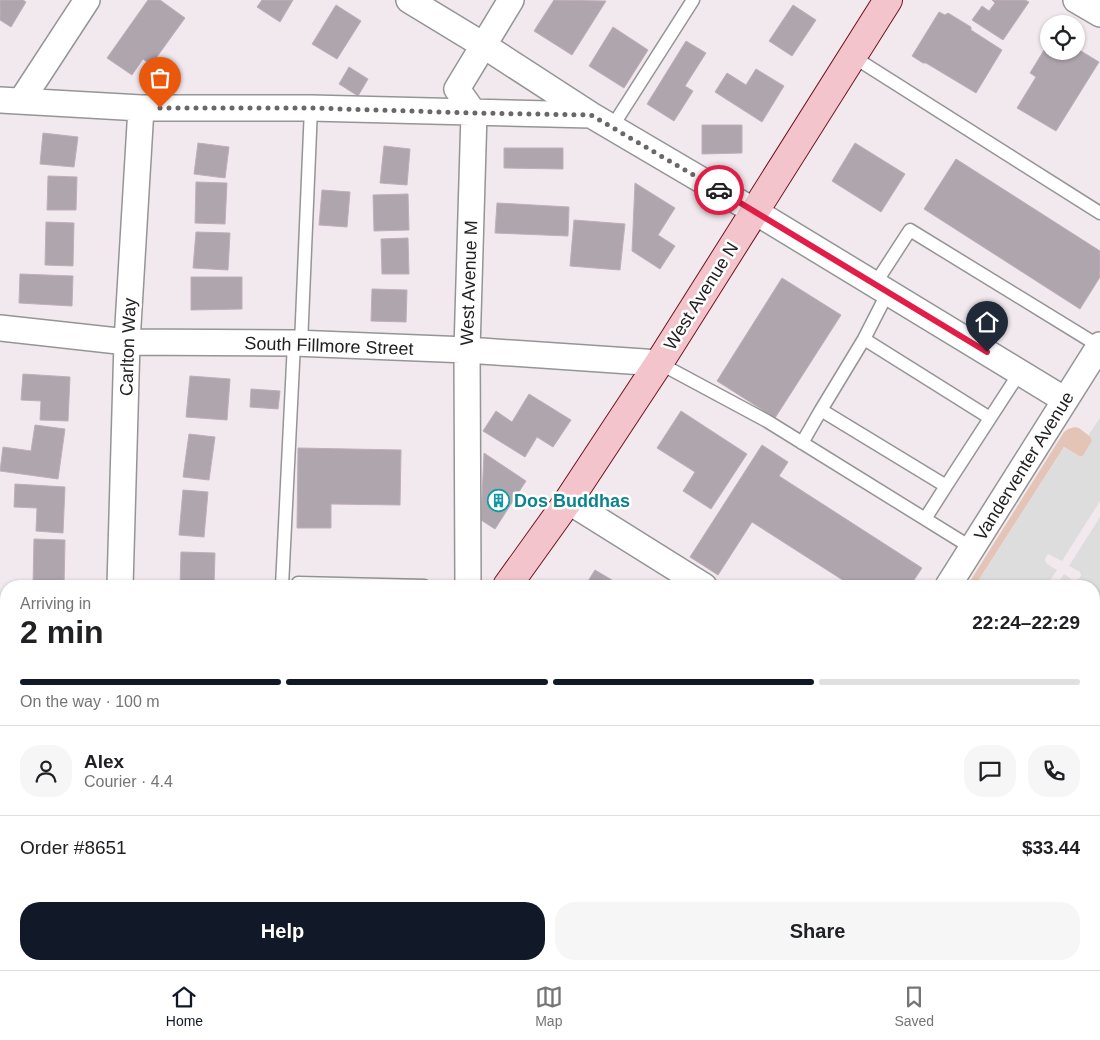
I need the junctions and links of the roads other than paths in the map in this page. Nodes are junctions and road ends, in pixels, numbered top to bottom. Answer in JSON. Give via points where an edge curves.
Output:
{"nodes":[{"id":1,"x":409,"y":0,"type":"edge"},
{"id":2,"x":511,"y":0,"type":"edge"},
{"id":3,"x":693,"y":0,"type":"edge"},
{"id":4,"x":888,"y":0,"type":"edge"},
{"id":5,"x":1076,"y":0,"type":"edge"},
{"id":6,"x":83,"y":1,"type":"edge"},
{"id":7,"x":1100,"y":14,"type":"edge"},
{"id":8,"x":483,"y":45,"type":"junction"},
{"id":9,"x":852,"y":56,"type":"junction"},
{"id":10,"x":10,"y":101,"type":"edge"},
{"id":11,"x":141,"y":108,"type":"junction"},
{"id":12,"x":311,"y":108,"type":"junction"},
{"id":13,"x":474,"y":113,"type":"junction"},
{"id":14,"x":591,"y":115,"type":"junction"},
{"id":15,"x":612,"y":127,"type":"junction"},
{"id":16,"x":754,"y":211,"type":"junction"},
{"id":17,"x":1100,"y":213,"type":"edge"},
{"id":18,"x":881,"y":288,"type":"junction"},
{"id":19,"x":0,"y":328,"type":"edge"},
{"id":20,"x":864,"y":339,"type":"junction"},
{"id":21,"x":127,"y":342,"type":"junction"},
{"id":22,"x":298,"y":343,"type":"junction"},
{"id":23,"x":1100,"y":345,"type":"edge"},
{"id":24,"x":467,"y":350,"type":"junction"},
{"id":25,"x":659,"y":363,"type":"junction"},
{"id":26,"x":1020,"y":372,"type":"junction"},
{"id":27,"x":1066,"y":400,"type":"junction"},
{"id":28,"x":822,"y":410,"type":"junction"},
{"id":29,"x":990,"y":418,"type":"junction"},
{"id":30,"x":802,"y":443,"type":"junction"},
{"id":31,"x":946,"y":486,"type":"junction"},
{"id":32,"x":568,"y":501,"type":"junction"},
{"id":33,"x":925,"y":519,"type":"junction"},
{"id":34,"x":972,"y":548,"type":"junction"},
{"id":35,"x":120,"y":580,"type":"edge"},
{"id":36,"x":282,"y":580,"type":"edge"},
{"id":37,"x":468,"y":580,"type":"edge"},
{"id":38,"x":511,"y":580,"type":"edge"},
{"id":39,"x":694,"y":580,"type":"edge"},
{"id":40,"x":952,"y":580,"type":"edge"}],
"edges":[{"from":1,"to":8,"type":"street"},
{"from":2,"to":8,"type":"street"},
{"from":3,"to":15,"type":"lane"},
{"from":4,"to":9,"type":"main road","name":"West Avenue N"},
{"from":5,"to":7,"type":"street"},
{"from":6,"to":10,"type":"street"},
{"from":8,"to":13,"type":"street","via":[[458,90]]},
{"from":8,"to":14,"type":"street"},
{"from":9,"to":16,"type":"main road","name":"West Avenue N"},
{"from":9,"to":17,"type":"lane"},
{"from":10,"to":11,"type":"street"},
{"from":11,"to":12,"type":"street"},
{"from":11,"to":21,"type":"street","name":"Carlton Way"},
{"from":12,"to":13,"type":"street"},
{"from":12,"to":22,"type":"lane"},
{"from":13,"to":14,"type":"street"},
{"from":13,"to":24,"type":"street","name":"West Avenue M"},
{"from":14,"to":15,"type":"street"},
{"from":15,"to":16,"type":"street"},
{"from":16,"to":18,"type":"street"},
{"from":16,"to":25,"type":"main road","name":"West Avenue N"},
{"from":18,"to":20,"type":"lane"},
{"from":18,"to":23,"type":"lane","via":[[910,230]]},
{"from":18,"to":26,"type":"street"},
{"from":19,"to":21,"type":"street","name":"South Fillmore Street"},
{"from":20,"to":28,"type":"lane"},
{"from":20,"to":29,"type":"lane"},
{"from":21,"to":22,"type":"street","name":"South Fillmore Street"},
{"from":21,"to":35,"type":"street","name":"Carlton Way"},
{"from":22,"to":24,"type":"street","name":"South Fillmore Street"},
{"from":22,"to":36,"type":"lane"},
{"from":23,"to":27,"type":"street","name":"Vanderventer Avenue"},
{"from":24,"to":25,"type":"street","name":"South Fillmore Street"},
{"from":24,"to":37,"type":"street","name":"West Avenue M"},
{"from":25,"to":30,"type":"lane"},
{"from":25,"to":32,"type":"main road","name":"West Avenue N"},
{"from":26,"to":27,"type":"street"},
{"from":26,"to":29,"type":"lane"},
{"from":27,"to":34,"type":"street","name":"Vanderventer Avenue"},
{"from":28,"to":30,"type":"lane"},
{"from":28,"to":31,"type":"lane"},
{"from":29,"to":31,"type":"lane"},
{"from":30,"to":33,"type":"lane"},
{"from":31,"to":33,"type":"lane"},
{"from":32,"to":38,"type":"main road","name":"West Avenue N"},
{"from":32,"to":39,"type":"street"},
{"from":33,"to":34,"type":"lane"},
{"from":34,"to":40,"type":"street","name":"Vanderventer Avenue"}]}
